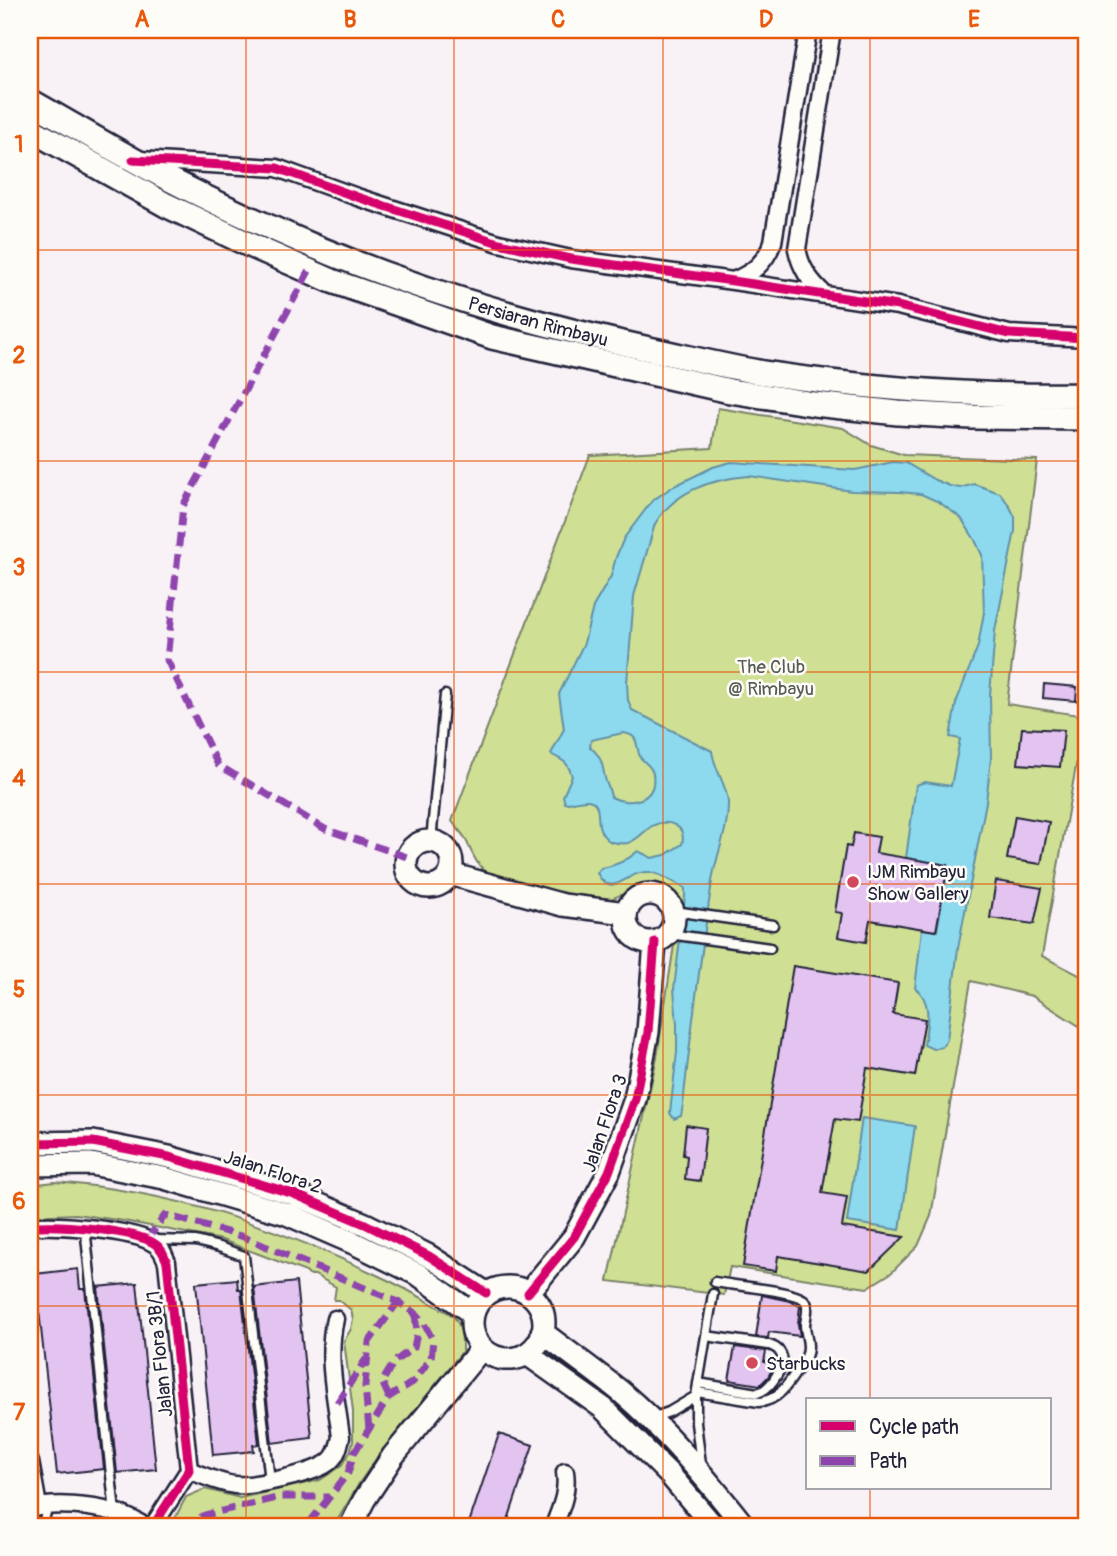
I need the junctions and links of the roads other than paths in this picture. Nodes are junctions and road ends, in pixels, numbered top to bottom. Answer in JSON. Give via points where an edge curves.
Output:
{"nodes":[{"id":1,"x":807,"y":30,"type":"edge"},
{"id":2,"x":832,"y":30,"type":"edge"},
{"id":3,"x":30,"y":101,"type":"edge"},
{"id":4,"x":30,"y":129,"type":"edge"},
{"id":5,"x":133,"y":160,"type":"junction"},
{"id":6,"x":733,"y":281,"type":"junction"},
{"id":7,"x":825,"y":295,"type":"junction"},
{"id":8,"x":1087,"y":338,"type":"edge"},
{"id":9,"x":1087,"y":396,"type":"edge"},
{"id":10,"x":1087,"y":418,"type":"edge"},
{"id":11,"x":445,"y":695,"type":"dead end"},
{"id":12,"x":431,"y":841,"type":"junction"},
{"id":13,"x":450,"y":874,"type":"junction"},
{"id":14,"x":676,"y":911,"type":"junction"},
{"id":15,"x":626,"y":913,"type":"junction"},
{"id":16,"x":773,"y":925,"type":"dead end"},
{"id":17,"x":666,"y":937,"type":"junction"},
{"id":18,"x":770,"y":948,"type":"dead end"},
{"id":19,"x":30,"y":1143,"type":"edge"},
{"id":20,"x":30,"y":1165,"type":"edge"},
{"id":21,"x":30,"y":1227,"type":"edge"},
{"id":22,"x":85,"y":1227,"type":"junction"},
{"id":23,"x":147,"y":1240,"type":"junction"},
{"id":24,"x":715,"y":1282,"type":"dead end"},
{"id":25,"x":486,"y":1293,"type":"junction"},
{"id":26,"x":528,"y":1293,"type":"junction"},
{"id":27,"x":713,"y":1294,"type":"dead end"},
{"id":28,"x":473,"y":1314,"type":"junction"},
{"id":29,"x":335,"y":1319,"type":"dead end"},
{"id":30,"x":542,"y":1332,"type":"junction"},
{"id":31,"x":706,"y":1336,"type":"junction"},
{"id":32,"x":482,"y":1348,"type":"junction"},
{"id":33,"x":527,"y":1354,"type":"junction"},
{"id":34,"x":697,"y":1391,"type":"junction"},
{"id":35,"x":650,"y":1419,"type":"junction"},
{"id":36,"x":30,"y":1462,"type":"edge"},
{"id":37,"x":189,"y":1470,"type":"junction"},
{"id":38,"x":565,"y":1472,"type":"dead end"},
{"id":39,"x":702,"y":1473,"type":"junction"},
{"id":40,"x":270,"y":1481,"type":"junction"},
{"id":41,"x":38,"y":1507,"type":"edge"},
{"id":42,"x":115,"y":1513,"type":"junction"},
{"id":43,"x":43,"y":1526,"type":"edge"},
{"id":44,"x":145,"y":1526,"type":"edge"},
{"id":45,"x":153,"y":1526,"type":"edge"},
{"id":46,"x":351,"y":1526,"type":"edge"},
{"id":47,"x":554,"y":1526,"type":"edge"},
{"id":48,"x":713,"y":1526,"type":"edge"},
{"id":49,"x":744,"y":1526,"type":"edge"}],
"edges":[{"from":1,"to":6,"type":"street","via":[[772,242],[755,270]]},
{"from":2,"to":7,"type":"street","via":[[797,249],[805,274]]},
{"from":3,"to":5,"type":"main road","name":"Persiaran Rimbayu"},
{"from":4,"to":10,"type":"main road","name":"Persiaran Rimbayu","via":[[166,205],[250,245],[332,281],[492,337],[730,391],[814,404],[898,414]]},
{"from":5,"to":6,"type":"street","via":[[277,168],[499,243]]},
{"from":5,"to":9,"type":"main road","name":"Persiaran Rimbayu","via":[[326,251],[495,311],[577,333],[762,373],[946,392]]},
{"from":6,"to":7,"type":"street"},
{"from":7,"to":8,"type":"street","via":[[898,306],[1009,334]]},
{"from":11,"to":12,"type":"lane"},
{"from":12,"to":13,"type":"street","via":[[449,853]]},
{"from":12,"to":13,"type":"street","via":[[416,845],[408,857],[411,879],[432,888]]},
{"from":13,"to":15,"type":"street","via":[[562,905]]},
{"from":14,"to":15,"type":"street","via":[[664,898],[649,894],[634,900]]},
{"from":14,"to":16,"type":"lane"},
{"from":14,"to":17,"type":"street"},
{"from":15,"to":17,"type":"street","via":[[628,929],[639,940]]},
{"from":17,"to":18,"type":"lane"},
{"from":17,"to":26,"type":"street","name":"Jalan Flora 3","via":[[635,1099],[608,1172],[574,1237]]},
{"from":19,"to":25,"type":"street","name":"Jalan Flora 2","via":[[93,1142],[169,1157],[294,1194],[418,1250]]},
{"from":20,"to":28,"type":"street","name":"Jalan Flora 2","via":[[91,1164],[164,1178],[287,1214],[419,1275]]},
{"from":21,"to":22,"type":"street"},
{"from":22,"to":23,"type":"street"},
{"from":22,"to":42,"type":"lane"},
{"from":23,"to":37,"type":"street","name":"Jalan Flora 3B/1","via":[[157,1244],[167,1262]]},
{"from":23,"to":40,"type":"lane","via":[[196,1241],[244,1256]]},
{"from":24,"to":34,"type":"lane","via":[[803,1298],[809,1351],[780,1393],[767,1402]]},
{"from":25,"to":26,"type":"street","via":[[507,1287]]},
{"from":25,"to":28,"type":"street"},
{"from":26,"to":30,"type":"street","via":[[542,1312]]},
{"from":27,"to":31,"type":"lane"},
{"from":28,"to":32,"type":"street","via":[[475,1338]]},
{"from":29,"to":40,"type":"street","via":[[331,1350],[341,1437],[338,1450],[323,1467]]},
{"from":30,"to":33,"type":"street"},
{"from":30,"to":35,"type":"street"},
{"from":31,"to":34,"type":"lane"},
{"from":31,"to":34,"type":"lane","via":[[769,1345],[780,1352],[783,1362],[762,1392]]},
{"from":32,"to":33,"type":"street","via":[[503,1359]]},
{"from":32,"to":46,"type":"street","via":[[393,1456]]},
{"from":33,"to":48,"type":"street","via":[[603,1408]]},
{"from":34,"to":35,"type":"lane","via":[[669,1412]]},
{"from":34,"to":39,"type":"lane"},
{"from":35,"to":39,"type":"street"},
{"from":36,"to":41,"type":"street"},
{"from":37,"to":40,"type":"street","via":[[239,1486]]},
{"from":37,"to":45,"type":"street"},
{"from":38,"to":47,"type":"street","via":[[565,1497]]},
{"from":39,"to":49,"type":"street"},
{"from":41,"to":42,"type":"street"},
{"from":41,"to":43,"type":"lane"},
{"from":42,"to":44,"type":"street"}]}
